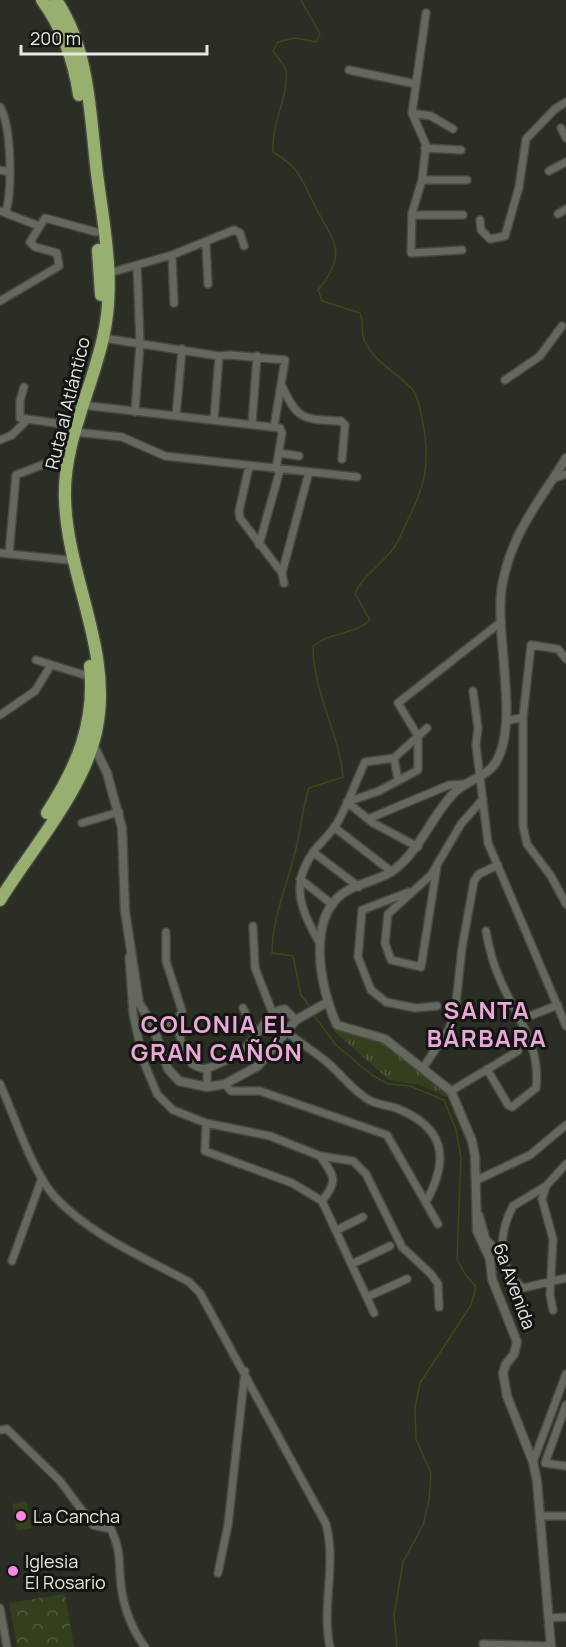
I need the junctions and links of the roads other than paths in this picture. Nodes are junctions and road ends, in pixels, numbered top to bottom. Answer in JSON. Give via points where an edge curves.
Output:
{"nodes":[{"id":1,"x":42,"y":0,"type":"edge"},
{"id":2,"x":56,"y":0,"type":"edge"},
{"id":3,"x":426,"y":13,"type":"dead end"},
{"id":4,"x":349,"y":70,"type":"dead end"},
{"id":5,"x":416,"y":84,"type":"junction"},
{"id":6,"x":566,"y":102,"type":"edge"},
{"id":7,"x":0,"y":107,"type":"edge"},
{"id":8,"x":412,"y":113,"type":"junction"},
{"id":9,"x":561,"y":128,"type":"dead end"},
{"id":10,"x":453,"y":129,"type":"dead end"},
{"id":11,"x":566,"y":138,"type":"edge"},
{"id":12,"x":425,"y":148,"type":"junction"},
{"id":13,"x":461,"y":150,"type":"dead end"},
{"id":14,"x":566,"y":162,"type":"edge"},
{"id":15,"x":0,"y":170,"type":"edge"},
{"id":16,"x":549,"y":171,"type":"dead end"},
{"id":17,"x":9,"y":172,"type":"junction"},
{"id":18,"x":422,"y":180,"type":"junction"},
{"id":19,"x":467,"y":180,"type":"dead end"},
{"id":20,"x":566,"y":209,"type":"edge"},
{"id":21,"x":3,"y":212,"type":"edge"},
{"id":22,"x":558,"y":214,"type":"dead end"},
{"id":23,"x":412,"y":215,"type":"junction"},
{"id":24,"x":464,"y":215,"type":"dead end"},
{"id":25,"x":480,"y":220,"type":"dead end"},
{"id":26,"x":39,"y":226,"type":"junction"},
{"id":27,"x":96,"y":232,"type":"junction"},
{"id":28,"x":206,"y":243,"type":"junction"},
{"id":29,"x":244,"y":246,"type":"dead end"},
{"id":30,"x":462,"y":249,"type":"dead end"},
{"id":31,"x":172,"y":255,"type":"junction"},
{"id":32,"x":137,"y":265,"type":"junction"},
{"id":33,"x":109,"y":273,"type":"junction"},
{"id":34,"x":208,"y":285,"type":"dead end"},
{"id":35,"x":0,"y":301,"type":"edge"},
{"id":36,"x":174,"y":303,"type":"dead end"},
{"id":37,"x":562,"y":325,"type":"edge"},
{"id":38,"x":103,"y":338,"type":"junction"},
{"id":39,"x":140,"y":343,"type":"junction"},
{"id":40,"x":182,"y":349,"type":"junction"},
{"id":41,"x":219,"y":357,"type":"junction"},
{"id":42,"x":257,"y":357,"type":"junction"},
{"id":43,"x":505,"y":380,"type":"dead end"},
{"id":44,"x":282,"y":384,"type":"junction"},
{"id":45,"x":24,"y":387,"type":"dead end"},
{"id":46,"x":82,"y":405,"type":"junction"},
{"id":47,"x":135,"y":412,"type":"junction"},
{"id":48,"x":176,"y":416,"type":"junction"},
{"id":49,"x":214,"y":420,"type":"junction"},
{"id":50,"x":26,"y":421,"type":"junction"},
{"id":51,"x":252,"y":424,"type":"junction"},
{"id":52,"x":274,"y":427,"type":"junction"},
{"id":53,"x":72,"y":428,"type":"junction"},
{"id":54,"x":0,"y":440,"type":"edge"},
{"id":55,"x":279,"y":453,"type":"junction"},
{"id":56,"x":300,"y":456,"type":"dead end"},
{"id":57,"x":60,"y":458,"type":"junction"},
{"id":58,"x":566,"y":458,"type":"edge"},
{"id":59,"x":342,"y":459,"type":"dead end"},
{"id":60,"x":249,"y":467,"type":"junction"},
{"id":61,"x":278,"y":469,"type":"junction"},
{"id":62,"x":309,"y":472,"type":"junction"},
{"id":63,"x":566,"y":474,"type":"edge"},
{"id":64,"x":357,"y":477,"type":"dead end"},
{"id":65,"x":553,"y":479,"type":"junction"},
{"id":66,"x":260,"y":545,"type":"junction"},
{"id":67,"x":0,"y":553,"type":"edge"},
{"id":68,"x":9,"y":554,"type":"junction"},
{"id":69,"x":68,"y":560,"type":"junction"},
{"id":70,"x":282,"y":573,"type":"junction"},
{"id":71,"x":284,"y":584,"type":"dead end"},
{"id":72,"x":501,"y":622,"type":"junction"},
{"id":73,"x":566,"y":659,"type":"edge"},
{"id":74,"x":36,"y":660,"type":"dead end"},
{"id":75,"x":51,"y":665,"type":"junction"},
{"id":76,"x":91,"y":677,"type":"junction"},
{"id":77,"x":473,"y":691,"type":"dead end"},
{"id":78,"x":0,"y":715,"type":"edge"},
{"id":79,"x":523,"y":717,"type":"junction"},
{"id":80,"x":506,"y":721,"type":"junction"},
{"id":81,"x":427,"y":728,"type":"dead end"},
{"id":82,"x":418,"y":736,"type":"junction"},
{"id":83,"x":93,"y":744,"type":"junction"},
{"id":84,"x":394,"y":758,"type":"junction"},
{"id":85,"x":480,"y":776,"type":"junction"},
{"id":86,"x":398,"y":780,"type":"junction"},
{"id":87,"x":467,"y":784,"type":"junction"},
{"id":88,"x":483,"y":799,"type":"junction"},
{"id":89,"x":347,"y":802,"type":"junction"},
{"id":90,"x":119,"y":812,"type":"junction"},
{"id":91,"x":368,"y":819,"type":"junction"},
{"id":92,"x":82,"y":823,"type":"dead end"},
{"id":93,"x":334,"y":827,"type":"junction"},
{"id":94,"x":418,"y":847,"type":"junction"},
{"id":95,"x":313,"y":852,"type":"junction"},
{"id":96,"x":498,"y":865,"type":"junction"},
{"id":97,"x":437,"y":866,"type":"junction"},
{"id":98,"x":392,"y":872,"type":"junction"},
{"id":99,"x":300,"y":879,"type":"junction"},
{"id":100,"x":0,"y":884,"type":"edge"},
{"id":101,"x":359,"y":887,"type":"junction"},
{"id":102,"x":415,"y":890,"type":"junction"},
{"id":103,"x":0,"y":900,"type":"edge"},
{"id":104,"x":566,"y":904,"type":"edge"},
{"id":105,"x":333,"y":905,"type":"junction"},
{"id":106,"x":253,"y":926,"type":"dead end"},
{"id":107,"x":486,"y":931,"type":"dead end"},
{"id":108,"x":166,"y":932,"type":"dead end"},
{"id":109,"x":128,"y":937,"type":"junction"},
{"id":110,"x":320,"y":944,"type":"junction"},
{"id":111,"x":324,"y":1004,"type":"junction"},
{"id":112,"x":558,"y":1005,"type":"junction"},
{"id":113,"x":437,"y":1006,"type":"dead end"},
{"id":114,"x":243,"y":1008,"type":"dead end"},
{"id":115,"x":273,"y":1014,"type":"junction"},
{"id":116,"x":299,"y":1018,"type":"junction"},
{"id":117,"x":522,"y":1019,"type":"junction"},
{"id":118,"x":176,"y":1020,"type":"junction"},
{"id":119,"x":152,"y":1024,"type":"junction"},
{"id":120,"x":566,"y":1026,"type":"edge"},
{"id":121,"x":287,"y":1032,"type":"junction"},
{"id":122,"x":256,"y":1035,"type":"junction"},
{"id":123,"x":518,"y":1052,"type":"dead end"},
{"id":124,"x":423,"y":1068,"type":"junction"},
{"id":125,"x":207,"y":1069,"type":"junction"},
{"id":126,"x":486,"y":1069,"type":"junction"},
{"id":127,"x":0,"y":1084,"type":"edge"},
{"id":128,"x":225,"y":1084,"type":"junction"},
{"id":129,"x":207,"y":1087,"type":"junction"},
{"id":130,"x":451,"y":1091,"type":"junction"},
{"id":131,"x":207,"y":1124,"type":"junction"},
{"id":132,"x":566,"y":1125,"type":"edge"},
{"id":133,"x":320,"y":1156,"type":"junction"},
{"id":134,"x":566,"y":1164,"type":"edge"},
{"id":135,"x":42,"y":1178,"type":"junction"},
{"id":136,"x":477,"y":1180,"type":"junction"},
{"id":137,"x":546,"y":1186,"type":"junction"},
{"id":138,"x":427,"y":1200,"type":"junction"},
{"id":139,"x":322,"y":1201,"type":"junction"},
{"id":140,"x":477,"y":1206,"type":"junction"},
{"id":141,"x":363,"y":1217,"type":"dead end"},
{"id":142,"x":438,"y":1224,"type":"dead end"},
{"id":143,"x":338,"y":1230,"type":"junction"},
{"id":144,"x":390,"y":1246,"type":"dead end"},
{"id":145,"x":500,"y":1250,"type":"junction"},
{"id":146,"x":12,"y":1261,"type":"dead end"},
{"id":147,"x":352,"y":1264,"type":"junction"},
{"id":148,"x":566,"y":1278,"type":"edge"},
{"id":149,"x":407,"y":1279,"type":"dead end"},
{"id":150,"x":553,"y":1282,"type":"junction"},
{"id":151,"x":367,"y":1297,"type":"junction"},
{"id":152,"x":439,"y":1307,"type":"dead end"},
{"id":153,"x":553,"y":1310,"type":"dead end"},
{"id":154,"x":374,"y":1313,"type":"dead end"},
{"id":155,"x":244,"y":1371,"type":"junction"},
{"id":156,"x":566,"y":1374,"type":"edge"},
{"id":157,"x":566,"y":1405,"type":"edge"},
{"id":158,"x":0,"y":1430,"type":"edge"},
{"id":159,"x":546,"y":1455,"type":"junction"},
{"id":160,"x":535,"y":1459,"type":"junction"},
{"id":161,"x":566,"y":1466,"type":"edge"},
{"id":162,"x":542,"y":1516,"type":"junction"},
{"id":163,"x":566,"y":1516,"type":"edge"},
{"id":164,"x":218,"y":1573,"type":"dead end"},
{"id":165,"x":0,"y":1608,"type":"edge"},
{"id":166,"x":566,"y":1617,"type":"edge"},
{"id":167,"x":551,"y":1618,"type":"junction"},
{"id":168,"x":483,"y":1644,"type":"dead end"},
{"id":169,"x":7,"y":1647,"type":"edge"},
{"id":170,"x":145,"y":1647,"type":"edge"},
{"id":171,"x":330,"y":1647,"type":"edge"},
{"id":172,"x":551,"y":1647,"type":"edge"}],
"edges":[{"from":1,"to":27,"type":"highway","name":"Ruta al Atlántico","via":[[56,20],[77,81]]},
{"from":2,"to":33,"type":"highway","name":"Ruta al Atlántico","via":[[75,40],[84,76]]},
{"from":3,"to":5,"type":"street"},
{"from":4,"to":5,"type":"street"},
{"from":5,"to":8,"type":"street"},
{"from":6,"to":25,"type":"street","via":[[526,140],[519,187],[505,236],[490,239],[481,230]]},
{"from":7,"to":17,"type":"street","via":[[5,120]]},
{"from":8,"to":10,"type":"street","via":[[431,116]]},
{"from":8,"to":12,"type":"street"},
{"from":9,"to":11,"type":"street"},
{"from":12,"to":13,"type":"street"},
{"from":12,"to":18,"type":"street"},
{"from":14,"to":16,"type":"street"},
{"from":15,"to":17,"type":"street"},
{"from":17,"to":21,"type":"street","via":[[10,196]]},
{"from":18,"to":19,"type":"street"},
{"from":18,"to":23,"type":"street"},
{"from":20,"to":22,"type":"street"},
{"from":21,"to":26,"type":"street"},
{"from":23,"to":24,"type":"street"},
{"from":23,"to":30,"type":"street","via":[[411,253]]},
{"from":26,"to":27,"type":"street","via":[[48,218]]},
{"from":26,"to":35,"type":"street","via":[[32,244],[57,254],[59,266]]},
{"from":27,"to":53,"type":"highway","name":"Ruta al Atlántico","via":[[100,309]]},
{"from":28,"to":29,"type":"street","via":[[234,230],[240,233]]},
{"from":28,"to":31,"type":"street"},
{"from":28,"to":34,"type":"street"},
{"from":31,"to":32,"type":"street"},
{"from":31,"to":36,"type":"street"},
{"from":32,"to":33,"type":"street"},
{"from":32,"to":39,"type":"street"},
{"from":33,"to":38,"type":"highway","name":"Ruta al Atlántico"},
{"from":37,"to":43,"type":"street","via":[[540,356]]},
{"from":38,"to":39,"type":"street"},
{"from":38,"to":46,"type":"highway","name":"Ruta al Atlántico"},
{"from":39,"to":40,"type":"street"},
{"from":39,"to":47,"type":"street"},
{"from":40,"to":41,"type":"street"},
{"from":40,"to":48,"type":"street"},
{"from":41,"to":42,"type":"street"},
{"from":41,"to":49,"type":"street"},
{"from":42,"to":44,"type":"street","via":[[285,360]]},
{"from":42,"to":51,"type":"street"},
{"from":44,"to":52,"type":"street"},
{"from":44,"to":59,"type":"street","via":[[292,409],[299,415],[345,425]]},
{"from":45,"to":50,"type":"street","via":[[19,415]]},
{"from":46,"to":47,"type":"street"},
{"from":46,"to":53,"type":"highway","name":"Ruta al Atlántico"},
{"from":47,"to":48,"type":"street"},
{"from":48,"to":49,"type":"street"},
{"from":49,"to":51,"type":"street"},
{"from":50,"to":53,"type":"street"},
{"from":50,"to":54,"type":"street","via":[[12,435]]},
{"from":51,"to":52,"type":"street"},
{"from":52,"to":55,"type":"street","via":[[282,433]]},
{"from":53,"to":57,"type":"highway","name":"Ruta al Atlántico"},
{"from":53,"to":60,"type":"street","via":[[122,437],[165,456]]},
{"from":53,"to":83,"type":"highway","name":"Ruta al Atlántico","via":[[64,499],[99,671],[101,696]]},
{"from":55,"to":56,"type":"street"},
{"from":55,"to":61,"type":"street"},
{"from":57,"to":68,"type":"street","via":[[16,475]]},
{"from":57,"to":69,"type":"highway","name":"Ruta al Atlántico","via":[[57,492]]},
{"from":58,"to":65,"type":"street"},
{"from":60,"to":61,"type":"street"},
{"from":60,"to":66,"type":"street","via":[[238,511]]},
{"from":61,"to":62,"type":"street"},
{"from":61,"to":66,"type":"street"},
{"from":62,"to":64,"type":"street"},
{"from":62,"to":70,"type":"street"},
{"from":63,"to":65,"type":"street"},
{"from":65,"to":72,"type":"street","via":[[512,546],[502,588]]},
{"from":66,"to":70,"type":"street"},
{"from":67,"to":68,"type":"street"},
{"from":68,"to":69,"type":"street"},
{"from":69,"to":76,"type":"highway","name":"Ruta al Atlántico"},
{"from":70,"to":71,"type":"street"},
{"from":72,"to":80,"type":"street"},
{"from":72,"to":82,"type":"street","via":[[398,703]]},
{"from":73,"to":79,"type":"street","via":[[558,649],[531,645]]},
{"from":74,"to":75,"type":"street"},
{"from":75,"to":76,"type":"street"},
{"from":75,"to":78,"type":"street","via":[[35,691]]},
{"from":76,"to":100,"type":"highway","name":"Ruta al Atlántico","via":[[92,704],[78,759]]},
{"from":77,"to":85,"type":"street"},
{"from":79,"to":80,"type":"street"},
{"from":79,"to":104,"type":"street","via":[[523,826],[527,844]]},
{"from":80,"to":85,"type":"street","via":[[497,761]]},
{"from":81,"to":82,"type":"street"},
{"from":82,"to":84,"type":"street"},
{"from":82,"to":86,"type":"street","via":[[418,770]]},
{"from":83,"to":90,"type":"street"},
{"from":83,"to":103,"type":"highway","name":"Ruta al Atlántico","via":[[69,795]]},
{"from":84,"to":86,"type":"street"},
{"from":84,"to":89,"type":"street","via":[[365,762]]},
{"from":85,"to":87,"type":"street"},
{"from":85,"to":88,"type":"street"},
{"from":86,"to":89,"type":"street"},
{"from":87,"to":91,"type":"street","via":[[449,785]]},
{"from":87,"to":94,"type":"street","via":[[441,809]]},
{"from":88,"to":96,"type":"street","via":[[488,843]]},
{"from":88,"to":97,"type":"street","via":[[461,824]]},
{"from":89,"to":91,"type":"street"},
{"from":89,"to":93,"type":"street"},
{"from":90,"to":92,"type":"street"},
{"from":90,"to":109,"type":"street"},
{"from":91,"to":94,"type":"street"},
{"from":93,"to":95,"type":"street"},
{"from":93,"to":98,"type":"street"},
{"from":94,"to":98,"type":"street"},
{"from":95,"to":99,"type":"street"},
{"from":95,"to":101,"type":"street"},
{"from":96,"to":112,"type":"street"},
{"from":96,"to":124,"type":"street","via":[[479,874],[474,881],[455,1012],[449,1029]]},
{"from":97,"to":102,"type":"street"},
{"from":97,"to":102,"type":"street","via":[[421,967],[389,959],[385,943],[388,914]]},
{"from":98,"to":101,"type":"street"},
{"from":99,"to":105,"type":"street"},
{"from":99,"to":110,"type":"street","via":[[302,911]]},
{"from":101,"to":105,"type":"street","via":[[340,896]]},
{"from":102,"to":113,"type":"street","via":[[362,910],[359,964],[371,990],[383,1000],[415,1008]]},
{"from":105,"to":110,"type":"street","via":[[321,929]]},
{"from":106,"to":115,"type":"street","via":[[255,969]]},
{"from":107,"to":117,"type":"street","via":[[499,975]]},
{"from":108,"to":118,"type":"street","via":[[166,961],[182,1011]]},
{"from":109,"to":119,"type":"street","via":[[140,1003]]},
{"from":109,"to":131,"type":"street","via":[[133,1014],[143,1060],[157,1094],[173,1110]]},
{"from":110,"to":111,"type":"street"},
{"from":111,"to":116,"type":"street"},
{"from":111,"to":124,"type":"street","name":"6a Avenida","via":[[340,1028],[384,1039]]},
{"from":112,"to":117,"type":"street"},
{"from":112,"to":120,"type":"street"},
{"from":114,"to":122,"type":"street"},
{"from":115,"to":116,"type":"street","via":[[282,1008]]},
{"from":115,"to":122,"type":"street"},
{"from":116,"to":121,"type":"street"},
{"from":117,"to":126,"type":"street","via":[[533,1047],[536,1088],[512,1107]]},
{"from":118,"to":119,"type":"street","via":[[166,1025]]},
{"from":118,"to":125,"type":"street","via":[[183,1049],[192,1064]]},
{"from":119,"to":129,"type":"street","via":[[168,1069],[179,1081]]},
{"from":121,"to":128,"type":"street","via":[[258,1065]]},
{"from":121,"to":138,"type":"street","via":[[369,1100],[394,1107],[423,1124],[442,1160]]},
{"from":122,"to":125,"type":"street","via":[[234,1058]]},
{"from":123,"to":126,"type":"street"},
{"from":124,"to":130,"type":"street","name":"6a Avenida"},
{"from":125,"to":129,"type":"street"},
{"from":126,"to":130,"type":"street"},
{"from":127,"to":135,"type":"street"},
{"from":128,"to":129,"type":"street"},
{"from":128,"to":138,"type":"street","via":[[231,1091],[260,1092],[387,1135]]},
{"from":130,"to":136,"type":"street","name":"6a Avenida","via":[[472,1142]]},
{"from":131,"to":133,"type":"street","via":[[270,1136]]},
{"from":131,"to":139,"type":"street","via":[[205,1151],[292,1183]]},
{"from":132,"to":136,"type":"street","via":[[530,1155]]},
{"from":133,"to":139,"type":"street","via":[[334,1182]]},
{"from":133,"to":152,"type":"street","via":[[353,1161],[366,1174],[402,1247],[438,1284]]},
{"from":134,"to":137,"type":"street"},
{"from":135,"to":146,"type":"street"},
{"from":135,"to":155,"type":"street","via":[[54,1196],[96,1231],[195,1286]]},
{"from":136,"to":140,"type":"street","name":"6a Avenida"},
{"from":137,"to":145,"type":"street","via":[[513,1206]]},
{"from":137,"to":150,"type":"street","via":[[542,1199],[553,1239]]},
{"from":138,"to":142,"type":"street"},
{"from":139,"to":143,"type":"street"},
{"from":140,"to":145,"type":"street","via":[[486,1239]]},
{"from":140,"to":160,"type":"street","name":"6a Avenida","via":[[477,1231],[517,1342],[503,1373],[507,1396]]},
{"from":141,"to":143,"type":"street"},
{"from":143,"to":147,"type":"street"},
{"from":144,"to":147,"type":"street"},
{"from":145,"to":150,"type":"street","via":[[523,1288]]},
{"from":147,"to":151,"type":"street"},
{"from":148,"to":150,"type":"street"},
{"from":149,"to":151,"type":"street"},
{"from":150,"to":153,"type":"street"},
{"from":151,"to":154,"type":"street"},
{"from":155,"to":164,"type":"street","via":[[228,1525]]},
{"from":155,"to":171,"type":"street","via":[[326,1524],[332,1555],[326,1620]]},
{"from":156,"to":160,"type":"street"},
{"from":157,"to":159,"type":"street"},
{"from":158,"to":170,"type":"street","via":[[8,1430],[40,1460],[93,1525],[111,1529],[122,1558],[125,1605]]},
{"from":159,"to":160,"type":"street"},
{"from":159,"to":161,"type":"street","via":[[545,1463],[549,1466]]},
{"from":160,"to":162,"type":"street","name":"6a Avenida"},
{"from":162,"to":163,"type":"street"},
{"from":162,"to":167,"type":"street","name":"6a Avenida"},
{"from":165,"to":169,"type":"street"},
{"from":166,"to":167,"type":"street"},
{"from":167,"to":172,"type":"street","name":"6a Avenida"},
{"from":168,"to":172,"type":"street"}]}
